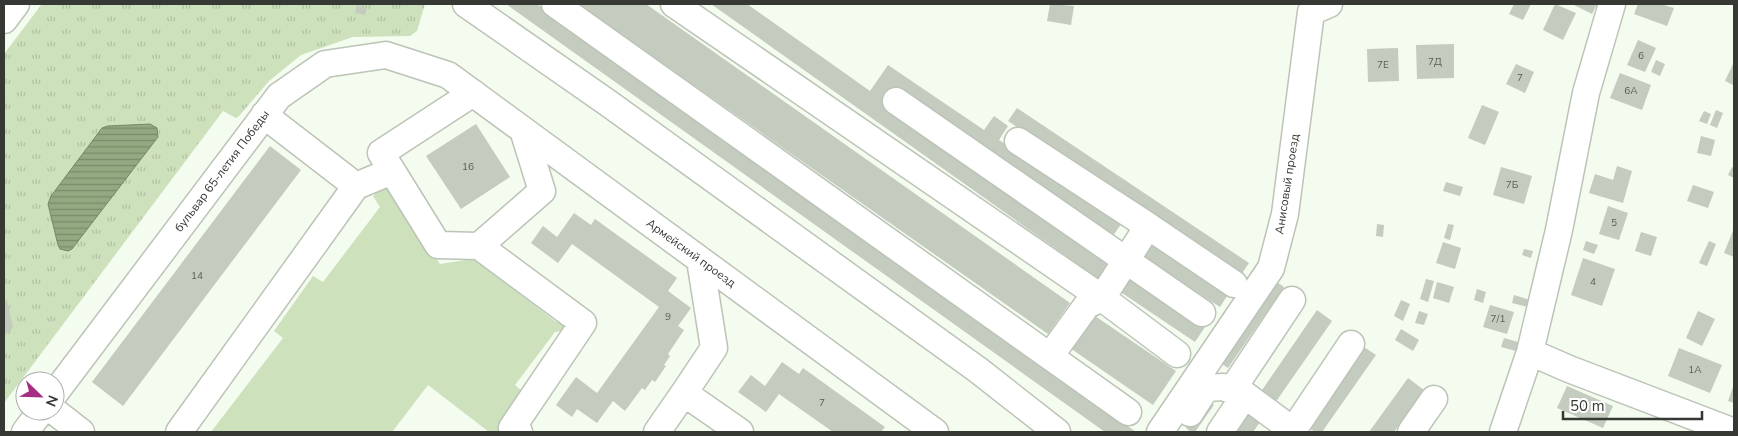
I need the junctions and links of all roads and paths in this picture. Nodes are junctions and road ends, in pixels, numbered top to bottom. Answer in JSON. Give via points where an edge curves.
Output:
{"nodes":[{"id":1,"x":16,"y":4,"type":"edge"},
{"id":2,"x":466,"y":4,"type":"edge"},
{"id":3,"x":555,"y":4,"type":"edge"},
{"id":4,"x":674,"y":4,"type":"edge"},
{"id":5,"x":1612,"y":4,"type":"edge"},
{"id":6,"x":1322,"y":5,"type":"edge"},
{"id":7,"x":4,"y":20,"type":"edge"},
{"id":8,"x":448,"y":75,"type":"joint"},
{"id":9,"x":473,"y":93,"type":"junction"},
{"id":10,"x":896,"y":101,"type":"dead end"},
{"id":11,"x":264,"y":116,"type":"junction"},
{"id":12,"x":523,"y":130,"type":"junction"},
{"id":13,"x":1018,"y":140,"type":"dead end"},
{"id":14,"x":392,"y":170,"type":"junction"},
{"id":15,"x":356,"y":186,"type":"junction"},
{"id":16,"x":1148,"y":226,"type":"junction"},
{"id":17,"x":479,"y":246,"type":"junction"},
{"id":18,"x":700,"y":260,"type":"junction"},
{"id":19,"x":1126,"y":260,"type":"junction"},
{"id":20,"x":1234,"y":284,"type":"dead end"},
{"id":21,"x":1102,"y":298,"type":"junction"},
{"id":22,"x":1292,"y":300,"type":"dead end"},
{"id":23,"x":1202,"y":313,"type":"dead end"},
{"id":24,"x":1351,"y":344,"type":"dead end"},
{"id":25,"x":1530,"y":352,"type":"junction"},
{"id":26,"x":1177,"y":354,"type":"dead end"},
{"id":27,"x":1050,"y":356,"type":"junction"},
{"id":28,"x":65,"y":380,"type":"edge"},
{"id":29,"x":1239,"y":393,"type":"junction"},
{"id":30,"x":684,"y":394,"type":"junction"},
{"id":31,"x":1434,"y":399,"type":"dead end"},
{"id":32,"x":1128,"y":412,"type":"dead end"},
{"id":33,"x":65,"y":420,"type":"edge"},
{"id":34,"x":33,"y":421,"type":"edge"},
{"id":35,"x":921,"y":427,"type":"edge"},
{"id":36,"x":25,"y":432,"type":"edge"},
{"id":37,"x":81,"y":432,"type":"edge"},
{"id":38,"x":179,"y":432,"type":"edge"},
{"id":39,"x":519,"y":432,"type":"edge"},
{"id":40,"x":657,"y":432,"type":"edge"},
{"id":41,"x":740,"y":432,"type":"edge"},
{"id":42,"x":1058,"y":432,"type":"edge"},
{"id":43,"x":1160,"y":432,"type":"edge"},
{"id":44,"x":1177,"y":432,"type":"edge"},
{"id":45,"x":1220,"y":432,"type":"edge"},
{"id":46,"x":1294,"y":432,"type":"edge"},
{"id":47,"x":1411,"y":432,"type":"edge"},
{"id":48,"x":1503,"y":432,"type":"edge"},
{"id":49,"x":1734,"y":432,"type":"edge"}],
"edges":[{"from":1,"to":7,"type":"street"},
{"from":2,"to":42,"type":"street","via":[[962,359]]},
{"from":3,"to":27,"type":"street"},
{"from":4,"to":21,"type":"street"},
{"from":5,"to":25,"type":"street","via":[[1586,93],[1559,230]]},
{"from":6,"to":43,"type":"street","name":"Анисовый проезд","via":[[1311,12],[1284,214],[1271,268]]},
{"from":8,"to":9,"type":"street","name":"Армейский проезд"},
{"from":8,"to":11,"type":"street","name":"бульвар 65-летия Победы","via":[[386,56],[325,64],[279,96]]},
{"from":9,"to":12,"type":"street","name":"Армейский проезд"},
{"from":9,"to":14,"type":"street","via":[[381,153]]},
{"from":10,"to":19,"type":"street"},
{"from":11,"to":15,"type":"street"},
{"from":11,"to":28,"type":"street","name":"бульвар 65-летия Победы"},
{"from":12,"to":17,"type":"street","via":[[542,191]]},
{"from":12,"to":18,"type":"street","name":"Армейский проезд"},
{"from":13,"to":16,"type":"street"},
{"from":14,"to":15,"type":"street"},
{"from":14,"to":17,"type":"street","via":[[438,245]]},
{"from":15,"to":38,"type":"street"},
{"from":16,"to":19,"type":"street"},
{"from":16,"to":20,"type":"street"},
{"from":17,"to":39,"type":"street","via":[[583,323],[512,428]]},
{"from":18,"to":30,"type":"street","via":[[714,348]]},
{"from":18,"to":35,"type":"street","name":"Армейский проезд"},
{"from":19,"to":21,"type":"street"},
{"from":19,"to":23,"type":"street"},
{"from":21,"to":26,"type":"street"},
{"from":21,"to":27,"type":"street","via":[[1087,305]]},
{"from":22,"to":29,"type":"street"},
{"from":24,"to":46,"type":"street"},
{"from":25,"to":48,"type":"street"},
{"from":25,"to":49,"type":"street"},
{"from":27,"to":32,"type":"street"},
{"from":29,"to":44,"type":"street","via":[[1223,387],[1206,388]]},
{"from":29,"to":45,"type":"street"},
{"from":29,"to":46,"type":"street"},
{"from":30,"to":40,"type":"street"},
{"from":30,"to":41,"type":"street"},
{"from":31,"to":47,"type":"street"},
{"from":33,"to":37,"type":"street"},
{"from":34,"to":36,"type":"street"}]}
